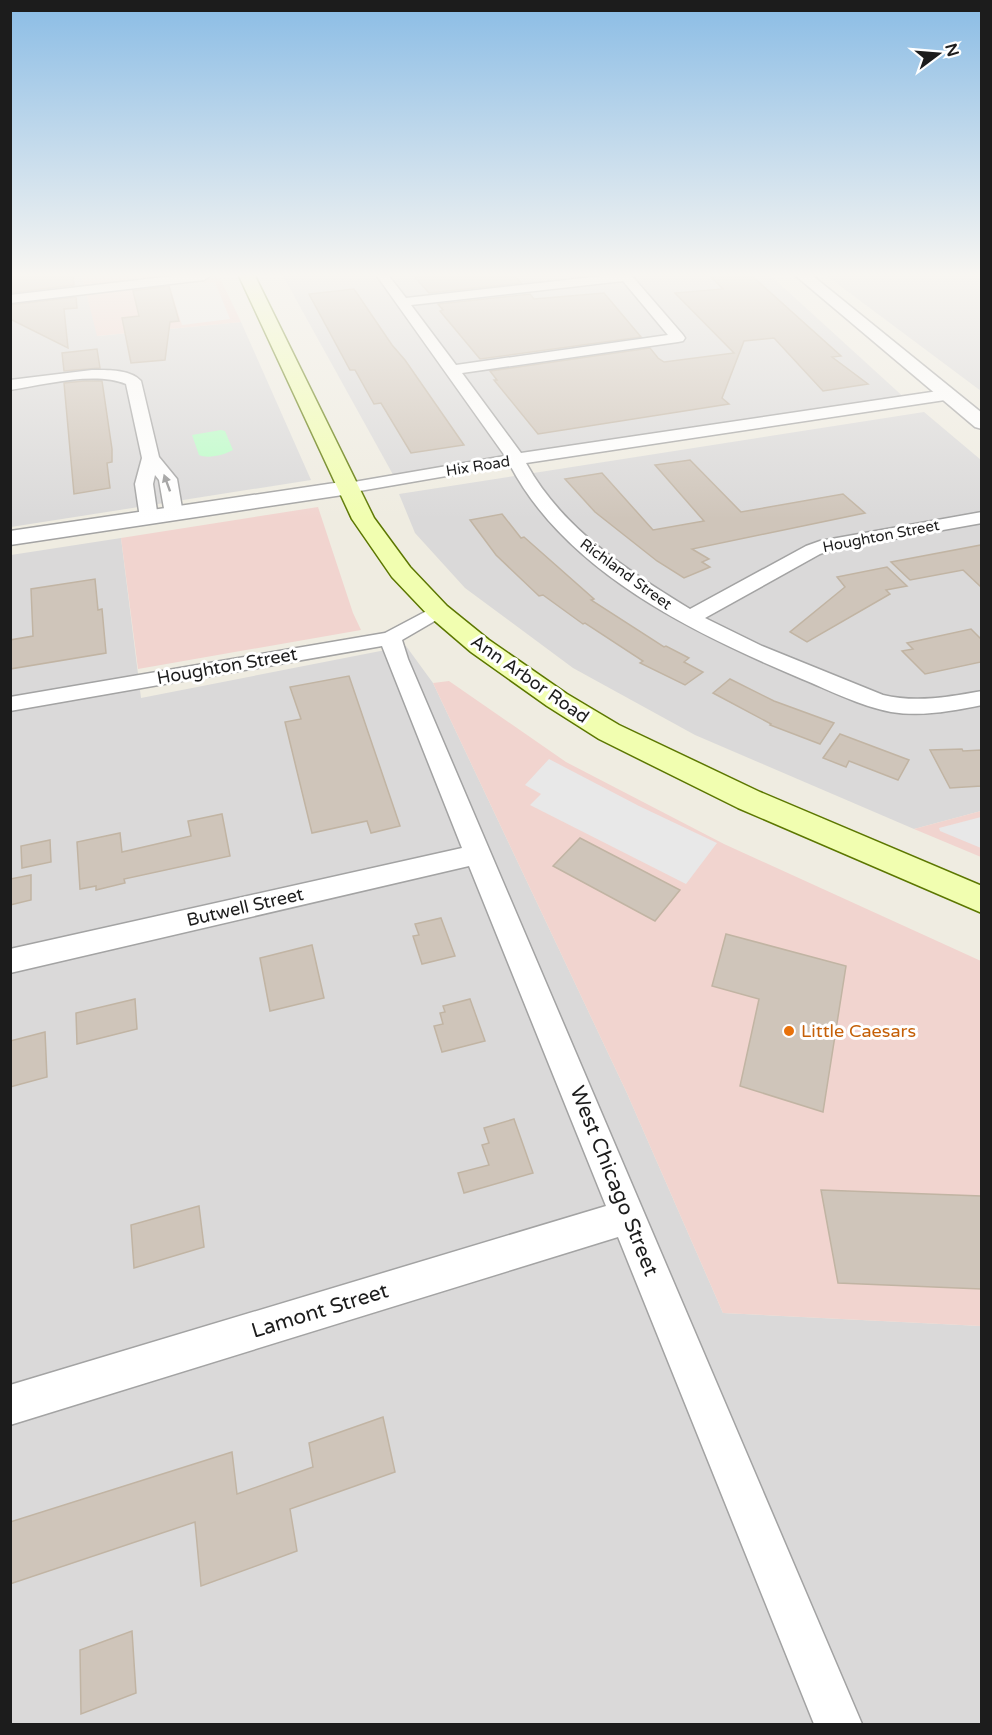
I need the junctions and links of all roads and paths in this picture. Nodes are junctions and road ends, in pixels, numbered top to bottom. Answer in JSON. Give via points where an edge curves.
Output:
{"nodes":[{"id":1,"x":286,"y":357,"type":"edge"},
{"id":2,"x":442,"y":357,"type":"edge"},
{"id":3,"x":544,"y":357,"type":"edge"},
{"id":4,"x":901,"y":357,"type":"edge"},
{"id":5,"x":452,"y":370,"type":"junction"},
{"id":6,"x":10,"y":386,"type":"edge"},
{"id":7,"x":945,"y":394,"type":"junction"},
{"id":8,"x":981,"y":423,"type":"edge"},
{"id":9,"x":151,"y":458,"type":"junction"},
{"id":10,"x":516,"y":460,"type":"junction"},
{"id":11,"x":348,"y":488,"type":"junction"},
{"id":12,"x":174,"y":514,"type":"junction"},
{"id":13,"x":981,"y":517,"type":"edge"},
{"id":14,"x":149,"y":518,"type":"junction"},
{"id":15,"x":10,"y":538,"type":"edge"},
{"id":16,"x":438,"y":611,"type":"junction"},
{"id":17,"x":689,"y":618,"type":"junction"},
{"id":18,"x":391,"y":638,"type":"junction"},
{"id":19,"x":981,"y":698,"type":"edge"},
{"id":20,"x":10,"y":704,"type":"edge"},
{"id":21,"x":479,"y":854,"type":"junction"},
{"id":22,"x":981,"y":900,"type":"edge"},
{"id":23,"x":10,"y":961,"type":"edge"},
{"id":24,"x":629,"y":1216,"type":"junction"},
{"id":25,"x":10,"y":1405,"type":"edge"},
{"id":26,"x":838,"y":1725,"type":"edge"}],
"edges":[{"from":1,"to":11,"type":"main road","name":"Ann Arbor Road"},
{"from":2,"to":5,"type":"street","name":"Richland Street"},
{"from":3,"to":5,"type":"street"},
{"from":4,"to":7,"type":"street"},
{"from":5,"to":10,"type":"street","name":"Richland Street"},
{"from":6,"to":9,"type":"street","via":[[101,374],[134,381]]},
{"from":7,"to":8,"type":"street"},
{"from":7,"to":10,"type":"street","name":"Hix Road"},
{"from":12,"to":9,"type":"street","one_way":true,"via":[[168,479]]},
{"from":9,"to":14,"type":"street","via":[[144,484]]},
{"from":10,"to":11,"type":"street","name":"Hix Road"},
{"from":10,"to":17,"type":"street","name":"Richland Street","via":[[532,490],[570,533],[621,574]]},
{"from":11,"to":12,"type":"street","name":"Hix Road"},
{"from":11,"to":16,"type":"main road","name":"Ann Arbor Road","via":[[380,545]]},
{"from":12,"to":14,"type":"street","name":"Hix Road"},
{"from":13,"to":17,"type":"street","name":"Houghton Street","via":[[813,550]]},
{"from":14,"to":15,"type":"street","name":"Hix Road"},
{"from":16,"to":18,"type":"street","name":"Houghton Street"},
{"from":16,"to":22,"type":"main road","name":"Ann Arbor Road","via":[[480,646],[609,732],[749,800]]},
{"from":17,"to":19,"type":"street","name":"Richland Street","via":[[765,656],[876,701],[932,708]]},
{"from":18,"to":20,"type":"street","name":"Houghton Street"},
{"from":18,"to":21,"type":"street","name":"West Chicago Street"},
{"from":21,"to":23,"type":"street","name":"Butwell Street"},
{"from":21,"to":24,"type":"street","name":"West Chicago Street"},
{"from":24,"to":25,"type":"street","name":"Lamont Street"},
{"from":24,"to":26,"type":"street","name":"West Chicago Street"}]}
